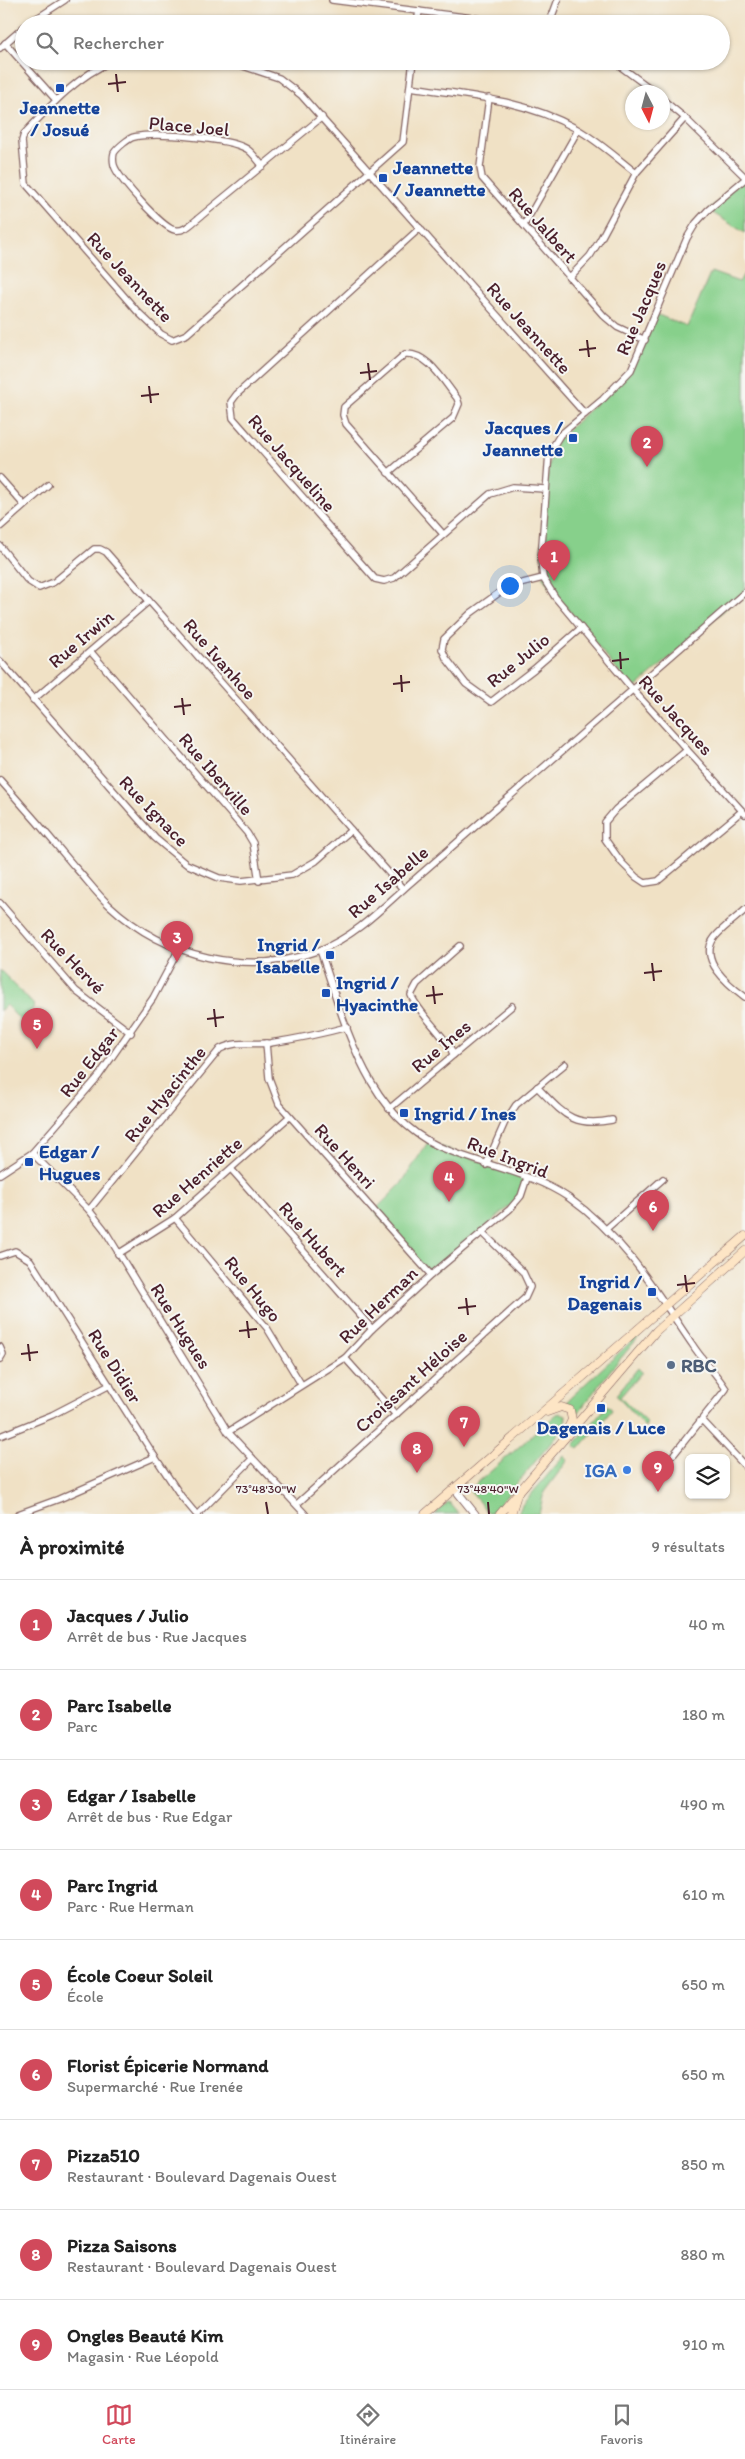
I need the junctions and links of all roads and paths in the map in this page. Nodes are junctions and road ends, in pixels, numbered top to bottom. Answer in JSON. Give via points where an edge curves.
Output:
{"nodes":[{"id":1,"x":64,"y":0,"type":"edge"},
{"id":2,"x":332,"y":0,"type":"edge"},
{"id":3,"x":558,"y":0,"type":"edge"},
{"id":4,"x":419,"y":11,"type":"junction"},
{"id":5,"x":42,"y":15,"type":"edge"},
{"id":6,"x":418,"y":15,"type":"edge"},
{"id":7,"x":450,"y":15,"type":"edge"},
{"id":8,"x":552,"y":15,"type":"edge"},
{"id":9,"x":15,"y":35,"type":"edge"},
{"id":10,"x":3,"y":45,"type":"edge"},
{"id":11,"x":15,"y":57,"type":"edge"},
{"id":12,"x":27,"y":70,"type":"edge"},
{"id":13,"x":95,"y":70,"type":"edge"},
{"id":14,"x":255,"y":70,"type":"edge"},
{"id":15,"x":412,"y":70,"type":"edge"},
{"id":16,"x":625,"y":70,"type":"edge"},
{"id":17,"x":646,"y":85,"type":"edge"},
{"id":18,"x":410,"y":87,"type":"junction"},
{"id":19,"x":489,"y":98,"type":"junction"},
{"id":20,"x":56,"y":100,"type":"junction"},
{"id":21,"x":670,"y":106,"type":"edge"},
{"id":22,"x":322,"y":117,"type":"junction"},
{"id":23,"x":685,"y":118,"type":"junction"},
{"id":24,"x":578,"y":130,"type":"junction"},
{"id":25,"x":263,"y":166,"type":"junction"},
{"id":26,"x":370,"y":172,"type":"junction"},
{"id":27,"x":636,"y":173,"type":"junction"},
{"id":28,"x":745,"y":178,"type":"edge"},
{"id":29,"x":524,"y":224,"type":"junction"},
{"id":30,"x":420,"y":228,"type":"junction"},
{"id":31,"x":569,"y":278,"type":"junction"},
{"id":32,"x":645,"y":340,"type":"junction"},
{"id":33,"x":585,"y":414,"type":"junction"},
{"id":34,"x":388,"y":473,"type":"junction"},
{"id":35,"x":0,"y":478,"type":"edge"},
{"id":36,"x":48,"y":485,"type":"dead end"},
{"id":37,"x":545,"y":489,"type":"junction"},
{"id":38,"x":24,"y":505,"type":"junction"},
{"id":39,"x":0,"y":527,"type":"edge"},
{"id":40,"x":443,"y":534,"type":"junction"},
{"id":41,"x":0,"y":546,"type":"edge"},
{"id":42,"x":543,"y":578,"type":"junction"},
{"id":43,"x":745,"y":592,"type":"edge"},
{"id":44,"x":149,"y":601,"type":"junction"},
{"id":45,"x":581,"y":628,"type":"junction"},
{"id":46,"x":91,"y":652,"type":"junction"},
{"id":47,"x":0,"y":661,"type":"edge"},
{"id":48,"x":633,"y":690,"type":"junction"},
{"id":49,"x":33,"y":700,"type":"junction"},
{"id":50,"x":687,"y":750,"type":"junction"},
{"id":51,"x":0,"y":780,"type":"edge"},
{"id":52,"x":2,"y":787,"type":"edge"},
{"id":53,"x":743,"y":813,"type":"edge"},
{"id":54,"x":351,"y":830,"type":"junction"},
{"id":55,"x":259,"y":881,"type":"junction"},
{"id":56,"x":404,"y":889,"type":"junction"},
{"id":57,"x":0,"y":903,"type":"edge"},
{"id":58,"x":745,"y":910,"type":"edge"},
{"id":59,"x":460,"y":946,"type":"dead end"},
{"id":60,"x":178,"y":949,"type":"junction"},
{"id":61,"x":320,"y":950,"type":"junction"},
{"id":62,"x":745,"y":998,"type":"edge"},
{"id":63,"x":512,"y":1006,"type":"dead end"},
{"id":64,"x":347,"y":1027,"type":"junction"},
{"id":65,"x":131,"y":1033,"type":"junction"},
{"id":66,"x":266,"y":1043,"type":"junction"},
{"id":67,"x":453,"y":1055,"type":"junction"},
{"id":68,"x":565,"y":1064,"type":"dead end"},
{"id":69,"x":536,"y":1087,"type":"junction"},
{"id":70,"x":389,"y":1109,"type":"junction"},
{"id":71,"x":289,"y":1116,"type":"junction"},
{"id":72,"x":612,"y":1120,"type":"dead end"},
{"id":73,"x":32,"y":1153,"type":"junction"},
{"id":74,"x":486,"y":1165,"type":"junction"},
{"id":75,"x":231,"y":1169,"type":"junction"},
{"id":76,"x":0,"y":1174,"type":"edge"},
{"id":77,"x":527,"y":1178,"type":"junction"},
{"id":78,"x":663,"y":1179,"type":"dead end"},
{"id":79,"x":89,"y":1210,"type":"junction"},
{"id":80,"x":175,"y":1218,"type":"junction"},
{"id":81,"x":606,"y":1229,"type":"junction"},
{"id":82,"x":482,"y":1232,"type":"junction"},
{"id":83,"x":745,"y":1236,"type":"edge"},
{"id":84,"x":745,"y":1251,"type":"edge"},
{"id":85,"x":118,"y":1254,"type":"junction"},
{"id":86,"x":0,"y":1256,"type":"edge"},
{"id":87,"x":431,"y":1275,"type":"junction"},
{"id":88,"x":666,"y":1304,"type":"junction"},
{"id":89,"x":673,"y":1315,"type":"junction"},
{"id":90,"x":372,"y":1329,"type":"junction"},
{"id":91,"x":0,"y":1347,"type":"edge"},
{"id":92,"x":345,"y":1358,"type":"junction"},
{"id":93,"x":0,"y":1359,"type":"edge"},
{"id":94,"x":110,"y":1384,"type":"junction"},
{"id":95,"x":301,"y":1384,"type":"junction"},
{"id":96,"x":396,"y":1415,"type":"junction"},
{"id":97,"x":541,"y":1415,"type":"junction"},
{"id":98,"x":702,"y":1420,"type":"junction"},
{"id":99,"x":228,"y":1432,"type":"junction"},
{"id":100,"x":0,"y":1436,"type":"edge"},
{"id":101,"x":560,"y":1445,"type":"junction"},
{"id":102,"x":674,"y":1454,"type":"dead end"},
{"id":103,"x":155,"y":1457,"type":"junction"},
{"id":104,"x":252,"y":1459,"type":"junction"},
{"id":105,"x":745,"y":1466,"type":"edge"},
{"id":106,"x":455,"y":1489,"type":"junction"},
{"id":107,"x":518,"y":1494,"type":"junction"},
{"id":108,"x":297,"y":1504,"type":"junction"},
{"id":109,"x":18,"y":1514,"type":"edge"},
{"id":110,"x":197,"y":1514,"type":"edge"},
{"id":111,"x":305,"y":1514,"type":"edge"},
{"id":112,"x":425,"y":1514,"type":"edge"},
{"id":113,"x":475,"y":1514,"type":"edge"},
{"id":114,"x":500,"y":1514,"type":"edge"},
{"id":115,"x":511,"y":1514,"type":"edge"}],
"edges":[{"from":1,"to":5,"type":"street"},
{"from":2,"to":4,"type":"street"},
{"from":3,"to":8,"type":"street"},
{"from":4,"to":6,"type":"street"},
{"from":4,"to":7,"type":"street"},
{"from":9,"to":10,"type":"street"},
{"from":10,"to":11,"type":"street"},
{"from":12,"to":20,"type":"street"},
{"from":13,"to":20,"type":"street","name":"Rue Jeannette"},
{"from":14,"to":22,"type":"street","name":"Rue Jeannette","via":[[279,78]]},
{"from":15,"to":18,"type":"street","name":"Rue Jeannette"},
{"from":16,"to":17,"type":"street"},
{"from":18,"to":19,"type":"street"},
{"from":18,"to":26,"type":"street","name":"Rue Jeannette","via":[[403,142]]},
{"from":19,"to":24,"type":"street","via":[[543,113]]},
{"from":19,"to":29,"type":"street","name":"Rue Jalbert","via":[[480,167],[482,178]]},
{"from":20,"to":26,"type":"street","name":"Rue Jeannette","via":[[24,134],[26,184],[137,311],[172,340],[187,334]]},
{"from":21,"to":23,"type":"street"},
{"from":22,"to":25,"type":"street","name":"Place Joel"},
{"from":22,"to":26,"type":"street","name":"Rue Jeannette"},
{"from":23,"to":27,"type":"street"},
{"from":23,"to":28,"type":"street"},
{"from":24,"to":27,"type":"street"},
{"from":24,"to":29,"type":"street"},
{"from":25,"to":25,"type":"street","name":"Place Joel","via":[[248,150],[230,142],[162,135],[133,137],[113,156],[114,166],[151,214],[164,226],[176,231],[195,221]]},
{"from":26,"to":30,"type":"street","name":"Rue Jeannette"},
{"from":27,"to":31,"type":"street","via":[[590,256]]},
{"from":28,"to":32,"type":"street","name":"Rue Jacques","via":[[696,222]]},
{"from":29,"to":31,"type":"street","name":"Rue Jalbert"},
{"from":30,"to":33,"type":"street","name":"Rue Jeannette"},
{"from":30,"to":40,"type":"street","name":"Rue Jacqueline","via":[[237,394],[230,409],[244,432],[375,579],[394,578]]},
{"from":31,"to":32,"type":"street","name":"Rue Jalbert","via":[[604,316]]},
{"from":32,"to":33,"type":"street","name":"Rue Jacques","via":[[631,370]]},
{"from":33,"to":37,"type":"street","name":"Rue Jacques","via":[[560,434],[553,444],[547,463]]},
{"from":34,"to":34,"type":"street","via":[[453,418],[459,404],[426,360],[415,353],[405,354],[344,407],[346,424]]},
{"from":34,"to":40,"type":"street"},
{"from":35,"to":38,"type":"street"},
{"from":36,"to":38,"type":"street"},
{"from":37,"to":40,"type":"street","name":"Rue Jacqueline","via":[[513,487],[490,494]]},
{"from":37,"to":42,"type":"street","name":"Rue Jacques"},
{"from":38,"to":39,"type":"street"},
{"from":41,"to":44,"type":"street","name":"Rue Ivanhoe","via":[[28,582],[39,588],[54,582],[94,549],[100,549],[112,557]]},
{"from":42,"to":45,"type":"street","name":"Rue Jacques","via":[[554,597]]},
{"from":42,"to":45,"type":"street","name":"Rue Julio","via":[[507,587],[471,613],[444,639],[442,649],[446,658],[466,684],[491,702],[534,670]]},
{"from":43,"to":48,"type":"street","name":"Rue Isabelle"},
{"from":44,"to":46,"type":"street","name":"Rue Irwin"},
{"from":44,"to":54,"type":"street","name":"Rue Ivanhoe"},
{"from":45,"to":48,"type":"street","name":"Rue Jacques"},
{"from":46,"to":49,"type":"street","name":"Rue Irwin"},
{"from":46,"to":55,"type":"street","name":"Rue Iberville","via":[[247,833],[253,843]]},
{"from":47,"to":49,"type":"street","name":"Rue Ignace"},
{"from":48,"to":50,"type":"street","name":"Rue Jacques"},
{"from":48,"to":56,"type":"street","name":"Rue Isabelle"},
{"from":49,"to":55,"type":"street","name":"Rue Ignace","via":[[171,853],[186,864],[219,878]]},
{"from":50,"to":53,"type":"street","name":"Rue Jacques"},
{"from":50,"to":53,"type":"street","via":[[616,809],[605,822],[605,839],[622,863],[644,883],[658,882]]},
{"from":51,"to":52,"type":"street","name":"Rue Isabelle"},
{"from":52,"to":60,"type":"street","name":"Rue Isabelle","via":[[108,904],[131,924]]},
{"from":54,"to":55,"type":"street","name":"Rue Ignace","via":[[316,861],[292,875]]},
{"from":54,"to":56,"type":"street","name":"Rue Ivanhoe"},
{"from":56,"to":61,"type":"street","name":"Rue Isabelle","via":[[375,916]]},
{"from":57,"to":65,"type":"street","name":"Rue Hervé","via":[[76,991]]},
{"from":58,"to":62,"type":"street","via":[[714,938],[709,953],[722,977]]},
{"from":59,"to":67,"type":"street","via":[[417,984],[411,994],[416,1007],[447,1043]]},
{"from":60,"to":61,"type":"street","name":"Rue Isabelle","via":[[203,957],[247,962],[280,960]]},
{"from":60,"to":65,"type":"street","name":"Rue Edgar"},
{"from":61,"to":64,"type":"street","name":"Rue Ingrid"},
{"from":63,"to":67,"type":"street","name":"Rue Ines"},
{"from":64,"to":66,"type":"street","name":"Rue Hyacinthe","via":[[310,1037]]},
{"from":64,"to":70,"type":"street","name":"Rue Ingrid","via":[[362,1068]]},
{"from":65,"to":73,"type":"street","name":"Rue Edgar","via":[[98,1077]]},
{"from":66,"to":71,"type":"street","name":"Rue Henri","via":[[272,1089]]},
{"from":66,"to":79,"type":"street","name":"Rue Hyacinthe","via":[[239,1043],[220,1049]]},
{"from":67,"to":70,"type":"street","name":"Rue Ines"},
{"from":68,"to":69,"type":"street"},
{"from":69,"to":72,"type":"street","via":[[576,1121]]},
{"from":69,"to":74,"type":"street","via":[[516,1105],[505,1122]]},
{"from":70,"to":74,"type":"street","name":"Rue Ingrid","via":[[415,1133],[446,1150]]},
{"from":71,"to":75,"type":"street","name":"Rue Henriette"},
{"from":71,"to":87,"type":"street","name":"Rue Henri"},
{"from":73,"to":76,"type":"street","name":"Rue Edgar"},
{"from":73,"to":79,"type":"street","name":"Rue Hugues"},
{"from":74,"to":77,"type":"street","name":"Rue Ingrid"},
{"from":75,"to":80,"type":"street","name":"Rue Henriette"},
{"from":75,"to":90,"type":"street","name":"Rue Hubert"},
{"from":77,"to":81,"type":"street","name":"Rue Ingrid","via":[[568,1198]]},
{"from":77,"to":82,"type":"street","name":"Rue Herman","via":[[521,1196]]},
{"from":78,"to":81,"type":"street"},
{"from":79,"to":85,"type":"street","name":"Rue Hugues"},
{"from":80,"to":85,"type":"street","name":"Rue Henriette"},
{"from":80,"to":95,"type":"street","name":"Rue Hugo","via":[[266,1328]]},
{"from":81,"to":88,"type":"street","name":"Rue Ingrid"},
{"from":82,"to":87,"type":"street","name":"Rue Herman"},
{"from":82,"to":96,"type":"street","name":"Croissant Héloise","via":[[523,1272],[530,1287],[525,1298]]},
{"from":83,"to":88,"type":"main road"},
{"from":84,"to":89,"type":"main road"},
{"from":85,"to":99,"type":"street","name":"Rue Hugues"},
{"from":86,"to":94,"type":"street","name":"Rue Didier","via":[[15,1251],[30,1260]]},
{"from":87,"to":90,"type":"street","name":"Rue Herman"},
{"from":88,"to":89,"type":"street","name":"Rue Ingrid"},
{"from":88,"to":97,"type":"main road"},
{"from":89,"to":98,"type":"street","name":"Rue Ingrid","via":[[726,1389]]},
{"from":89,"to":101,"type":"main road","via":[[652,1334]]},
{"from":90,"to":92,"type":"street","name":"Rue Herman"},
{"from":91,"to":93,"type":"street","via":[[3,1354]]},
{"from":92,"to":95,"type":"street","name":"Rue Herman"},
{"from":92,"to":96,"type":"street"},
{"from":94,"to":100,"type":"street","via":[[52,1415]]},
{"from":94,"to":103,"type":"street","name":"Rue Didier"},
{"from":95,"to":99,"type":"street","name":"Rue Herman"},
{"from":96,"to":108,"type":"street","name":"Croissant Héloise"},
{"from":97,"to":101,"type":"main road","via":[[561,1407],[570,1410],[572,1420]]},
{"from":97,"to":106,"type":"main road"},
{"from":98,"to":102,"type":"street"},
{"from":98,"to":105,"type":"street"},
{"from":99,"to":104,"type":"street","name":"Rue Hugues"},
{"from":101,"to":107,"type":"main road"},
{"from":103,"to":109,"type":"street"},
{"from":103,"to":110,"type":"street","name":"Rue Didier"},
{"from":104,"to":108,"type":"street","name":"Rue Hugues"},
{"from":104,"to":110,"type":"street"},
{"from":106,"to":112,"type":"main road"},
{"from":106,"to":113,"type":"street"},
{"from":107,"to":114,"type":"main road"},
{"from":107,"to":115,"type":"main road"},
{"from":108,"to":111,"type":"street","name":"Rue Hugues"}]}
